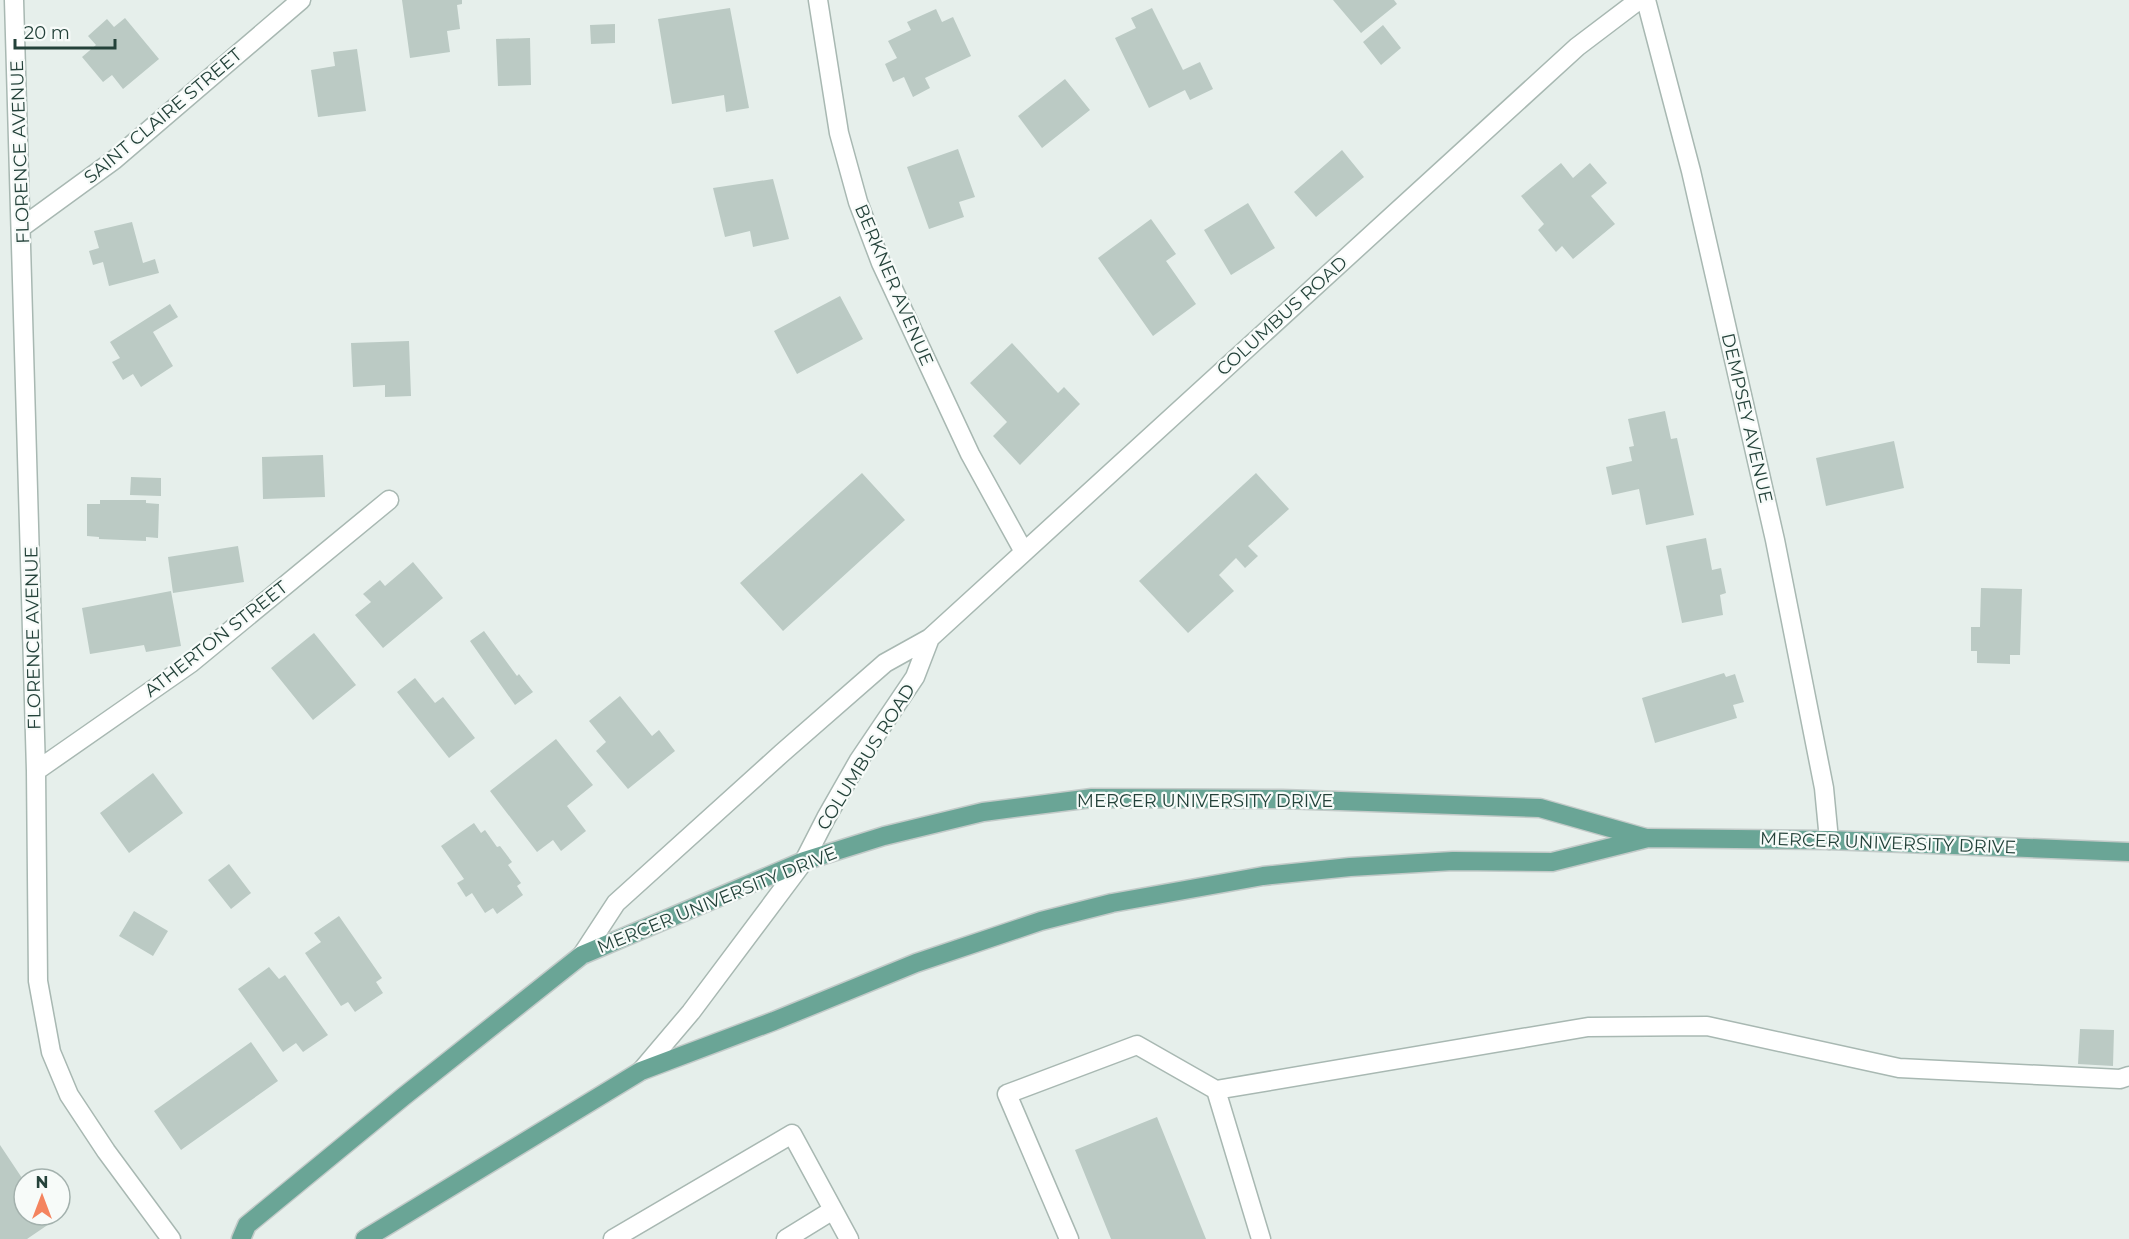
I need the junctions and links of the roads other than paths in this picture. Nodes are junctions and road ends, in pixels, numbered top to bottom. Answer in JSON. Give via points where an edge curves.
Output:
{"nodes":[{"id":1,"x":14,"y":0,"type":"edge"},
{"id":2,"x":301,"y":0,"type":"edge"},
{"id":3,"x":818,"y":0,"type":"edge"},
{"id":4,"x":1639,"y":0,"type":"edge"},
{"id":5,"x":1646,"y":0,"type":"edge"},
{"id":6,"x":22,"y":227,"type":"junction"},
{"id":7,"x":389,"y":500,"type":"dead end"},
{"id":8,"x":1024,"y":552,"type":"junction"},
{"id":9,"x":930,"y":638,"type":"junction"},
{"id":10,"x":36,"y":771,"type":"junction"},
{"id":11,"x":1648,"y":838,"type":"junction"},
{"id":12,"x":1829,"y":840,"type":"junction"},
{"id":13,"x":2129,"y":852,"type":"edge"},
{"id":14,"x":804,"y":861,"type":"junction"},
{"id":15,"x":582,"y":955,"type":"junction"},
{"id":16,"x":641,"y":1071,"type":"junction"},
{"id":17,"x":2126,"y":1079,"type":"edge"},
{"id":18,"x":1216,"y":1090,"type":"junction"},
{"id":19,"x":833,"y":1210,"type":"junction"},
{"id":20,"x":171,"y":1239,"type":"edge"},
{"id":21,"x":241,"y":1239,"type":"edge"},
{"id":22,"x":365,"y":1239,"type":"edge"},
{"id":23,"x":612,"y":1239,"type":"edge"},
{"id":24,"x":786,"y":1239,"type":"edge"},
{"id":25,"x":849,"y":1239,"type":"edge"},
{"id":26,"x":1069,"y":1239,"type":"edge"},
{"id":27,"x":1261,"y":1239,"type":"edge"}],
"edges":[{"from":1,"to":6,"type":"street","name":"FLORENCE AVENUE"},
{"from":2,"to":6,"type":"street","name":"SAINT CLAIRE STREET","via":[[114,160]]},
{"from":3,"to":8,"type":"street","name":"BERKNER AVENUE","via":[[839,133],[858,202],[970,454]]},
{"from":4,"to":8,"type":"street","name":"COLUMBUS ROAD","via":[[1577,47]]},
{"from":5,"to":12,"type":"street","name":"DEMPSEY AVENUE","via":[[1691,171],[1775,540],[1824,788]]},
{"from":6,"to":10,"type":"street","name":"FLORENCE AVENUE"},
{"from":7,"to":10,"type":"street","name":"ATHERTON STREET","via":[[191,663]]},
{"from":8,"to":9,"type":"street","name":"COLUMBUS ROAD"},
{"from":9,"to":14,"type":"street","name":"COLUMBUS ROAD","via":[[915,677],[859,760]]},
{"from":9,"to":15,"type":"street","name":"COLUMBUS ROAD","via":[[885,663],[616,903]]},
{"from":10,"to":20,"type":"street","name":"FLORENCE AVENUE","via":[[38,981],[51,1052],[69,1095]]},
{"from":11,"to":12,"type":"main road","name":"MERCER UNIVERSITY DRIVE"},
{"from":11,"to":14,"type":"main road","name":"MERCER UNIVERSITY DRIVE","via":[[1540,808],[1282,799],[1092,798],[983,812]]},
{"from":11,"to":16,"type":"main road","name":"MERCER UNIVERSITY DRIVE","via":[[1552,862],[1453,861],[1350,867],[1263,876],[1112,903],[1041,921],[916,963]]},
{"from":12,"to":13,"type":"main road","name":"MERCER UNIVERSITY DRIVE"},
{"from":14,"to":15,"type":"main road","name":"MERCER UNIVERSITY DRIVE"},
{"from":14,"to":16,"type":"street","name":"COLUMBUS ROAD","via":[[691,1012]]},
{"from":15,"to":21,"type":"main road","name":"MERCER UNIVERSITY DRIVE","via":[[247,1225]]},
{"from":16,"to":22,"type":"main road","name":"MERCER UNIVERSITY DRIVE"},
{"from":17,"to":18,"type":"street","via":[[1899,1068],[1707,1026],[1588,1027]]},
{"from":18,"to":26,"type":"street","via":[[1137,1046],[1007,1094]]},
{"from":18,"to":27,"type":"street"},
{"from":19,"to":23,"type":"street","via":[[792,1134]]},
{"from":19,"to":24,"type":"street"},
{"from":19,"to":25,"type":"street"}]}
